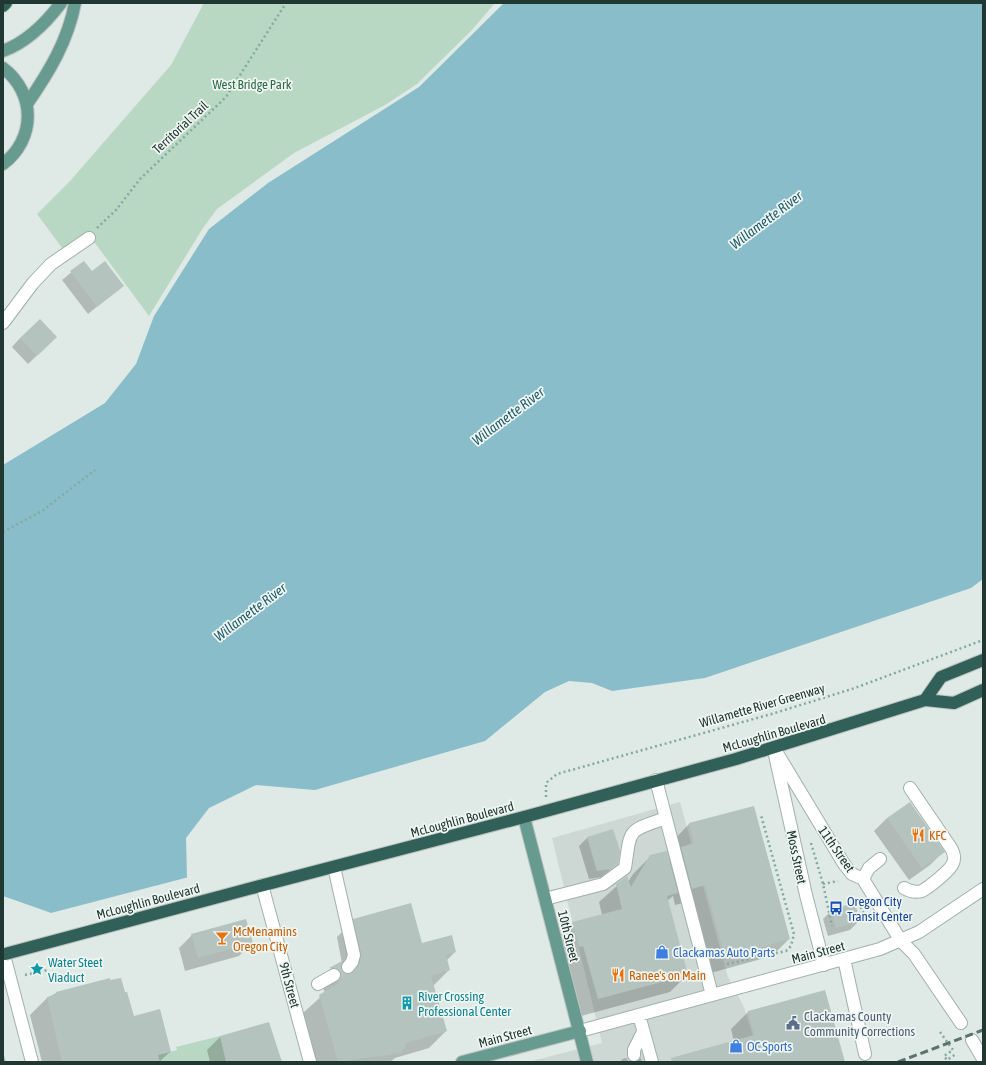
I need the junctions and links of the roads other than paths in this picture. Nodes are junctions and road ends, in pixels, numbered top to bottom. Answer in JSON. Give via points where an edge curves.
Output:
{"nodes":[{"id":1,"x":6,"y":3,"type":"edge"},
{"id":2,"x":61,"y":3,"type":"edge"},
{"id":3,"x":74,"y":3,"type":"edge"},
{"id":4,"x":3,"y":6,"type":"edge"},
{"id":5,"x":3,"y":51,"type":"edge"},
{"id":6,"x":3,"y":68,"type":"edge"},
{"id":7,"x":28,"y":104,"type":"junction"},
{"id":8,"x":3,"y":164,"type":"edge"},
{"id":9,"x":89,"y":238,"type":"road end"},
{"id":10,"x":3,"y":323,"type":"edge"},
{"id":11,"x":983,"y":660,"type":"edge"},
{"id":12,"x":983,"y":690,"type":"edge"},
{"id":13,"x":925,"y":700,"type":"junction"},
{"id":14,"x":774,"y":748,"type":"junction"},
{"id":15,"x":656,"y":780,"type":"junction"},
{"id":16,"x":910,"y":788,"type":"dead end"},
{"id":17,"x":524,"y":817,"type":"junction"},
{"id":18,"x":666,"y":818,"type":"junction"},
{"id":19,"x":880,"y":859,"type":"dead end"},
{"id":20,"x":334,"y":866,"type":"junction"},
{"id":21,"x":863,"y":879,"type":"junction"},
{"id":22,"x":257,"y":886,"type":"junction"},
{"id":23,"x":904,"y":888,"type":"dead end"},
{"id":24,"x":983,"y":889,"type":"edge"},
{"id":25,"x":545,"y":900,"type":"junction"},
{"id":26,"x":901,"y":941,"type":"junction"},
{"id":27,"x":4,"y":955,"type":"edge"},
{"id":28,"x":844,"y":960,"type":"junction"},
{"id":29,"x":824,"y":965,"type":"junction"},
{"id":30,"x":348,"y":967,"type":"dead end"},
{"id":31,"x":334,"y":975,"type":"tunnel mouth"},
{"id":32,"x":318,"y":984,"type":"dead end"},
{"id":33,"x":712,"y":995,"type":"junction"},
{"id":34,"x":639,"y":1015,"type":"junction"},
{"id":35,"x":961,"y":1023,"type":"dead end"},
{"id":36,"x":580,"y":1031,"type":"junction"},
{"id":37,"x":643,"y":1032,"type":"junction"},
{"id":38,"x":972,"y":1040,"type":"dead end"},
{"id":39,"x":864,"y":1054,"type":"dead end"},
{"id":40,"x":634,"y":1055,"type":"dead end"},
{"id":41,"x":983,"y":1058,"type":"edge"},
{"id":42,"x":32,"y":1062,"type":"edge"},
{"id":43,"x":310,"y":1062,"type":"edge"},
{"id":44,"x":462,"y":1062,"type":"edge"},
{"id":45,"x":587,"y":1062,"type":"edge"},
{"id":46,"x":652,"y":1062,"type":"edge"}],
"edges":[{"from":1,"to":4,"type":"highway"},
{"from":2,"to":5,"type":"main road","via":[[43,25]]},
{"from":3,"to":7,"type":"main road","via":[[71,23],[60,50]]},
{"from":6,"to":7,"type":"main road","via":[[22,88]]},
{"from":7,"to":8,"type":"main road","via":[[28,124],[23,142]]},
{"from":9,"to":10,"type":"street","via":[[51,264],[32,283]]},
{"from":11,"to":13,"type":"highway","via":[[941,677]]},
{"from":12,"to":13,"type":"highway","name":"McLoughlin Boulevard","via":[[954,703]]},
{"from":13,"to":14,"type":"highway","name":"McLoughlin Boulevard"},
{"from":14,"to":15,"type":"highway","name":"McLoughlin Boulevard"},
{"from":14,"to":21,"type":"street","name":"11th Street","via":[[844,864],[852,874]]},
{"from":14,"to":29,"type":"street","name":"Moss Street"},
{"from":15,"to":17,"type":"highway","name":"McLoughlin Boulevard"},
{"from":15,"to":18,"type":"street"},
{"from":16,"to":23,"type":"street","via":[[951,848],[954,863],[947,872],[922,891],[910,892]]},
{"from":17,"to":20,"type":"highway","name":"McLoughlin Boulevard"},
{"from":17,"to":25,"type":"main road","name":"10th Street"},
{"from":18,"to":25,"type":"street","via":[[636,828],[630,835],[626,868],[603,884]]},
{"from":18,"to":33,"type":"street"},
{"from":19,"to":21,"type":"street","via":[[869,868]]},
{"from":20,"to":22,"type":"highway","name":"McLoughlin Boulevard"},
{"from":20,"to":30,"type":"street","via":[[354,955]]},
{"from":21,"to":26,"type":"street","name":"11th Street"},
{"from":22,"to":27,"type":"highway","name":"McLoughlin Boulevard","bridge":true},
{"from":22,"to":43,"type":"street","name":"9th Street"},
{"from":24,"to":26,"type":"street","name":"Main Street","via":[[937,921]]},
{"from":25,"to":36,"type":"main road","name":"10th Street"},
{"from":26,"to":28,"type":"street","name":"Main Street"},
{"from":26,"to":35,"type":"street","name":"11th Street","via":[[914,954]]},
{"from":27,"to":42,"type":"street"},
{"from":28,"to":29,"type":"street","name":"Main Street"},
{"from":28,"to":39,"type":"street"},
{"from":29,"to":33,"type":"street","name":"Main Street"},
{"from":31,"to":32,"type":"street"},
{"from":33,"to":34,"type":"street","name":"Main Street"},
{"from":34,"to":36,"type":"street","name":"Main Street"},
{"from":34,"to":37,"type":"street"},
{"from":36,"to":44,"type":"main road","name":"Main Street"},
{"from":36,"to":45,"type":"main road","name":"10th Street"},
{"from":37,"to":40,"type":"street"},
{"from":37,"to":46,"type":"street"},
{"from":38,"to":41,"type":"street"}]}
